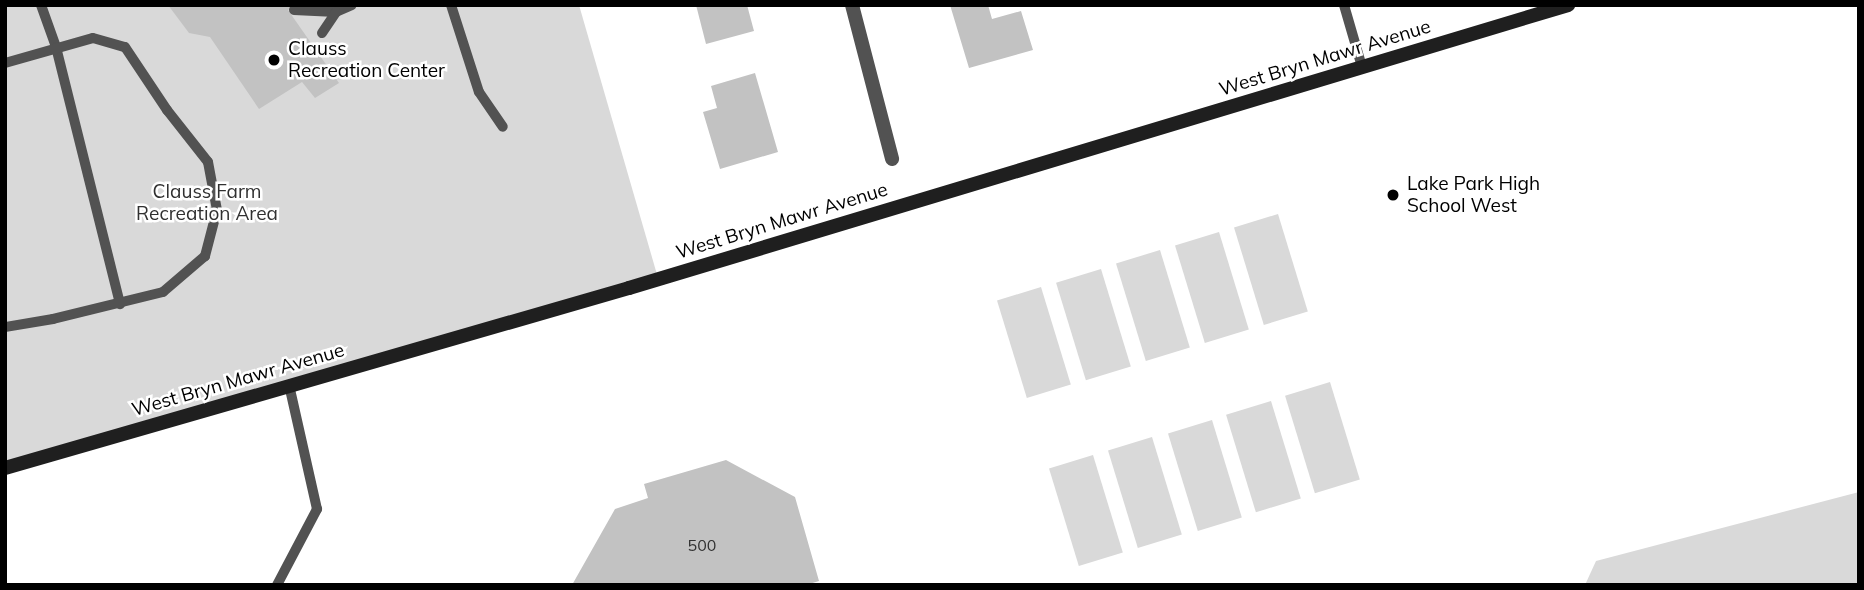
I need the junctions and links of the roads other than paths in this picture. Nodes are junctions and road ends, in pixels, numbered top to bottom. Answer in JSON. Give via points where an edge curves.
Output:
{"nodes":[{"id":1,"x":41,"y":5,"type":"edge"},
{"id":2,"x":352,"y":5,"type":"edge"},
{"id":3,"x":452,"y":5,"type":"edge"},
{"id":4,"x":852,"y":5,"type":"edge"},
{"id":5,"x":1344,"y":5,"type":"edge"},
{"id":6,"x":1569,"y":5,"type":"edge"},
{"id":7,"x":294,"y":10,"type":"dead end"},
{"id":8,"x":336,"y":12,"type":"junction"},
{"id":9,"x":322,"y":33,"type":"dead end"},
{"id":10,"x":56,"y":47,"type":"junction"},
{"id":11,"x":5,"y":63,"type":"edge"},
{"id":12,"x":1362,"y":67,"type":"junction"},
{"id":13,"x":503,"y":127,"type":"dead end"},
{"id":14,"x":892,"y":159,"type":"dead end"},
{"id":15,"x":120,"y":304,"type":"junction"},
{"id":16,"x":5,"y":327,"type":"edge"},
{"id":17,"x":289,"y":385,"type":"junction"},
{"id":18,"x":5,"y":468,"type":"edge"},
{"id":19,"x":277,"y":585,"type":"edge"}],
"edges":[{"from":1,"to":10,"type":"lane"},
{"from":2,"to":8,"type":"lane"},
{"from":3,"to":13,"type":"lane","via":[[479,92]]},
{"from":4,"to":14,"type":"street"},
{"from":5,"to":12,"type":"lane"},
{"from":6,"to":12,"type":"street","name":"West Bryn Mawr Avenue"},
{"from":7,"to":8,"type":"lane"},
{"from":8,"to":9,"type":"lane"},
{"from":10,"to":11,"type":"lane"},
{"from":10,"to":15,"type":"lane"},
{"from":10,"to":15,"type":"lane","via":[[93,38],[125,47],[208,162],[217,210],[205,256],[163,292]]},
{"from":12,"to":17,"type":"street","name":"West Bryn Mawr Avenue","via":[[629,288]]},
{"from":15,"to":16,"type":"lane"},
{"from":17,"to":18,"type":"street","name":"West Bryn Mawr Avenue"},
{"from":17,"to":19,"type":"lane","via":[[317,509]]}]}
